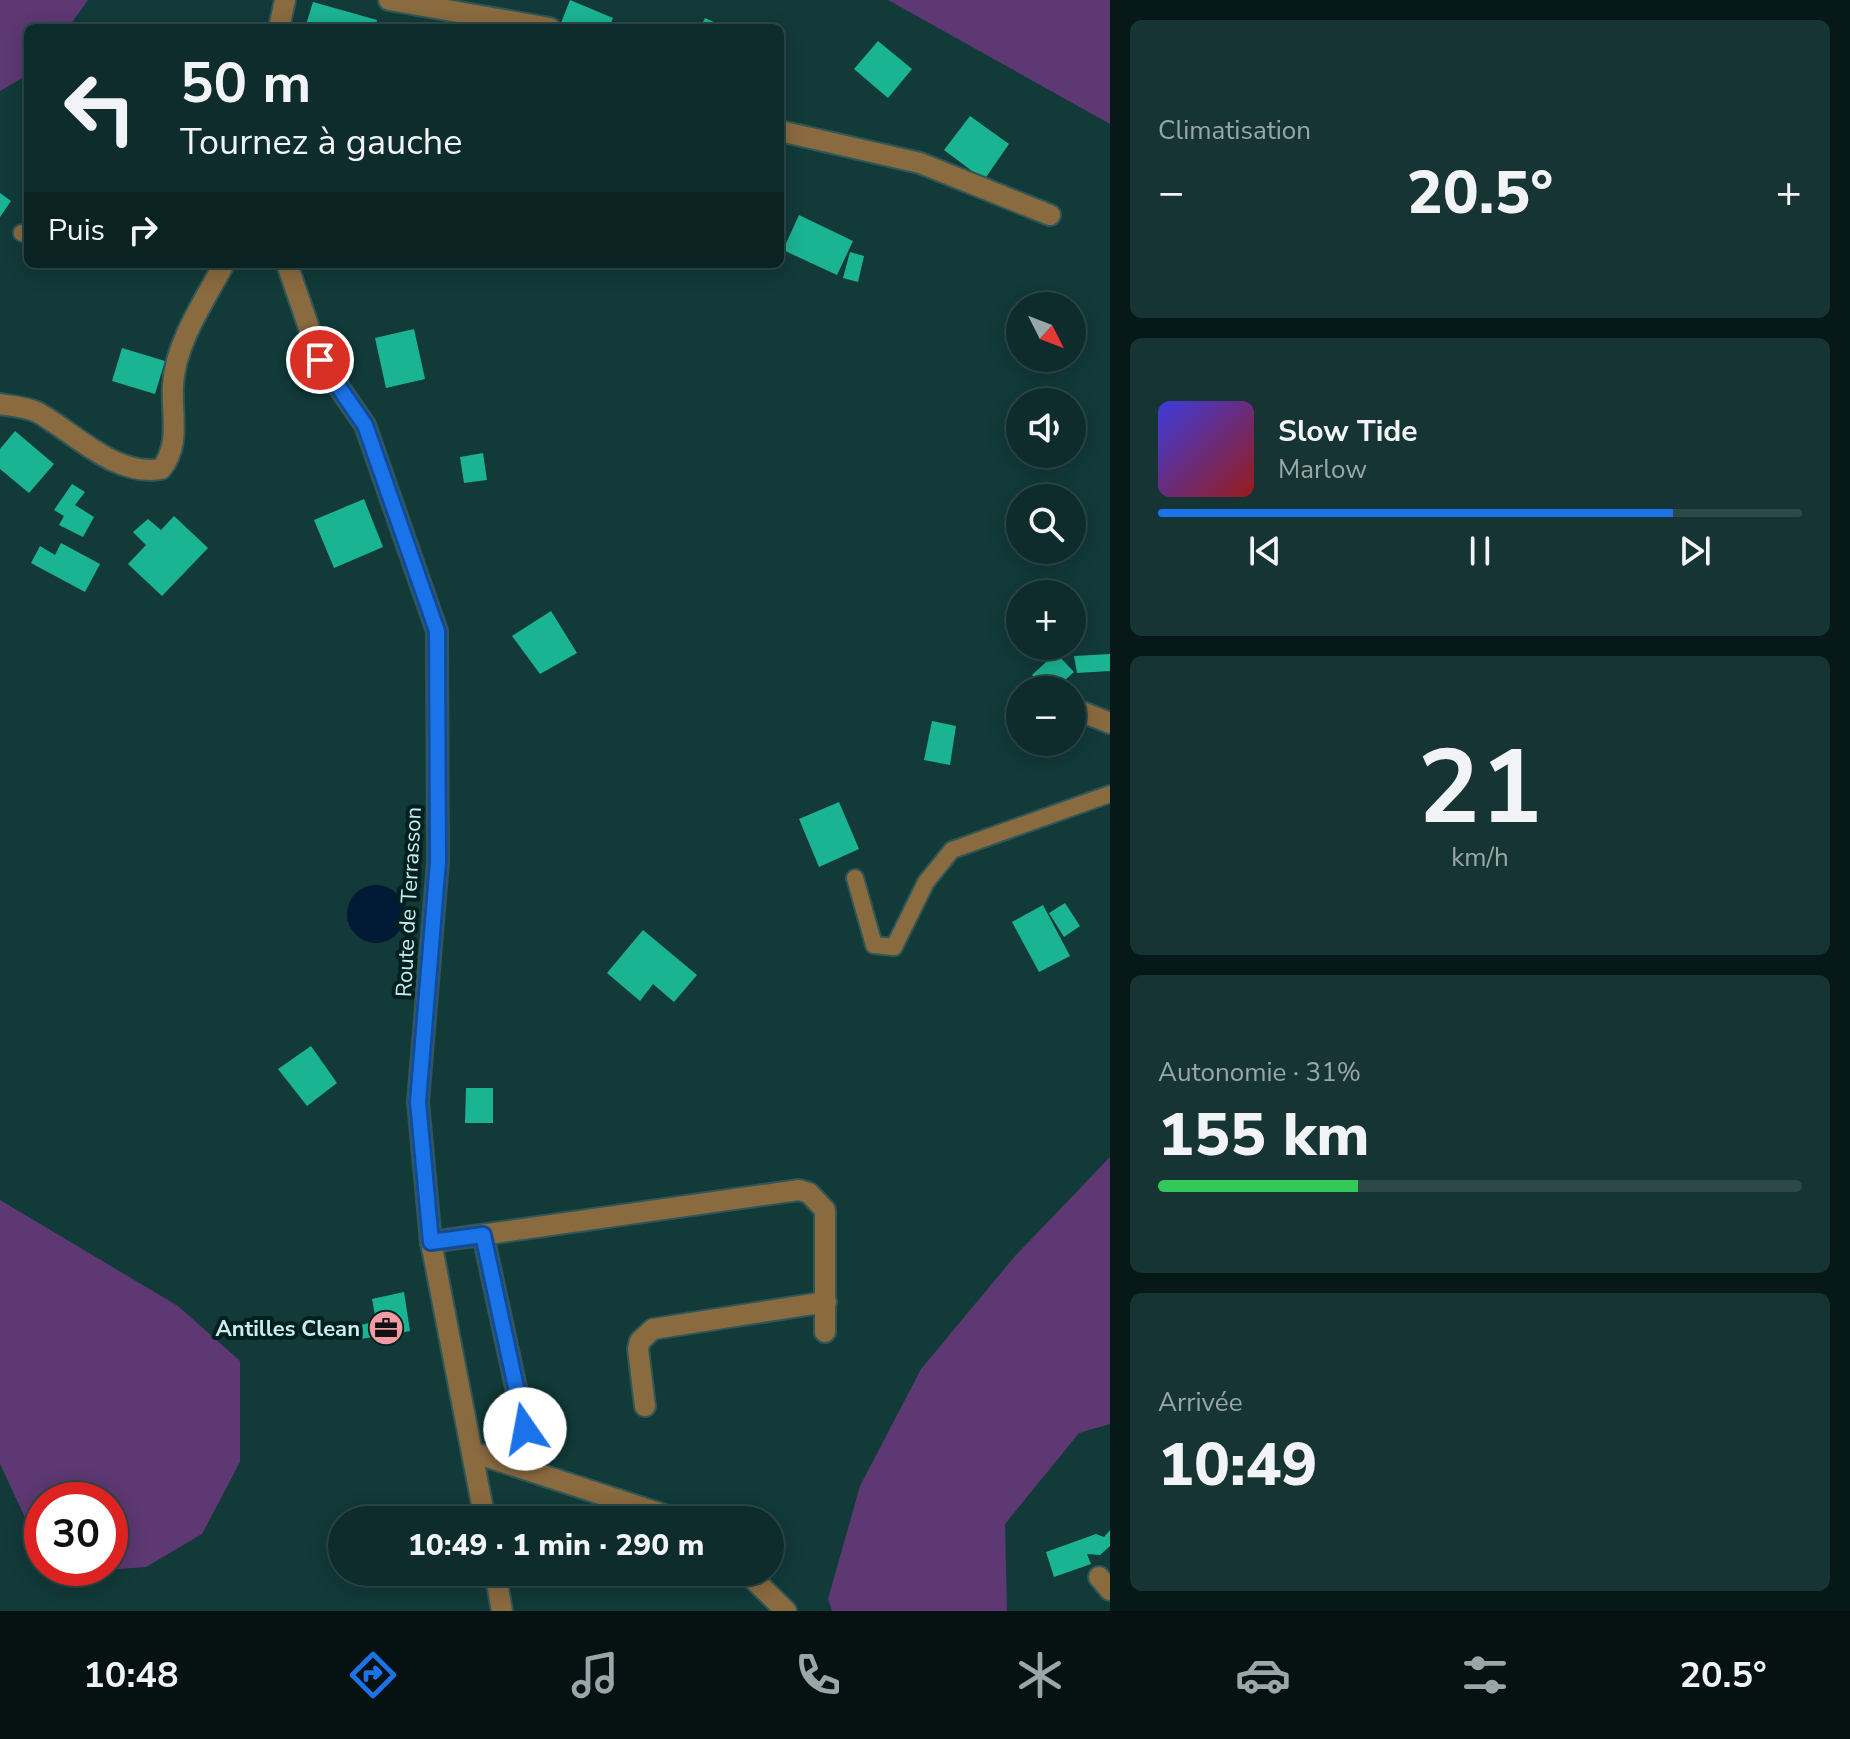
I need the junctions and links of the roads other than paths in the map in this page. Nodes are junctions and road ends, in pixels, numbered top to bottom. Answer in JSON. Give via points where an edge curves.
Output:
{"nodes":[{"id":1,"x":285,"y":0,"type":"edge"},
{"id":2,"x":389,"y":0,"type":"edge"},
{"id":3,"x":280,"y":24,"type":"edge"},
{"id":4,"x":527,"y":24,"type":"edge"},
{"id":5,"x":784,"y":132,"type":"edge"},
{"id":6,"x":1050,"y":215,"type":"dead end"},
{"id":7,"x":222,"y":268,"type":"edge"},
{"id":8,"x":288,"y":268,"type":"edge"},
{"id":9,"x":0,"y":404,"type":"edge"},
{"id":10,"x":1086,"y":714,"type":"edge"},
{"id":11,"x":1110,"y":723,"type":"edge"},
{"id":12,"x":1110,"y":794,"type":"edge"},
{"id":13,"x":855,"y":878,"type":"dead end"},
{"id":14,"x":483,"y":1235,"type":"junction"},
{"id":15,"x":431,"y":1242,"type":"junction"},
{"id":16,"x":826,"y":1302,"type":"junction"},
{"id":17,"x":825,"y":1332,"type":"dead end"},
{"id":18,"x":645,"y":1406,"type":"dead end"},
{"id":19,"x":525,"y":1429,"type":"dead end"},
{"id":20,"x":472,"y":1452,"type":"junction"},
{"id":21,"x":482,"y":1506,"type":"edge"},
{"id":22,"x":637,"y":1506,"type":"edge"},
{"id":23,"x":498,"y":1586,"type":"edge"},
{"id":24,"x":760,"y":1586,"type":"edge"},
{"id":25,"x":502,"y":1611,"type":"edge"},
{"id":26,"x":786,"y":1611,"type":"edge"}],
"edges":[{"from":1,"to":3,"type":"street"},
{"from":2,"to":4,"type":"street"},
{"from":5,"to":6,"type":"street","via":[[920,163]]},
{"from":7,"to":9,"type":"street","via":[[183,345],[173,380],[174,446],[161,469],[145,472],[126,466],[34,410]]},
{"from":8,"to":15,"type":"street","name":"Route de Terrasson","via":[[320,360],[365,425],[437,631],[438,862],[418,1102]]},
{"from":10,"to":11,"type":"street"},
{"from":12,"to":13,"type":"lane","via":[[952,850],[926,882],[894,947],[874,945]]},
{"from":14,"to":15,"type":"street"},
{"from":14,"to":16,"type":"street","via":[[799,1190],[825,1210]]},
{"from":14,"to":19,"type":"street"},
{"from":15,"to":20,"type":"street","name":"Route de Terrasson"},
{"from":16,"to":17,"type":"street"},
{"from":16,"to":18,"type":"street","via":[[653,1329],[638,1349]]},
{"from":20,"to":21,"type":"street","name":"Route de Terrasson"},
{"from":20,"to":22,"type":"street"},
{"from":23,"to":25,"type":"street"},
{"from":24,"to":26,"type":"street"}]}
